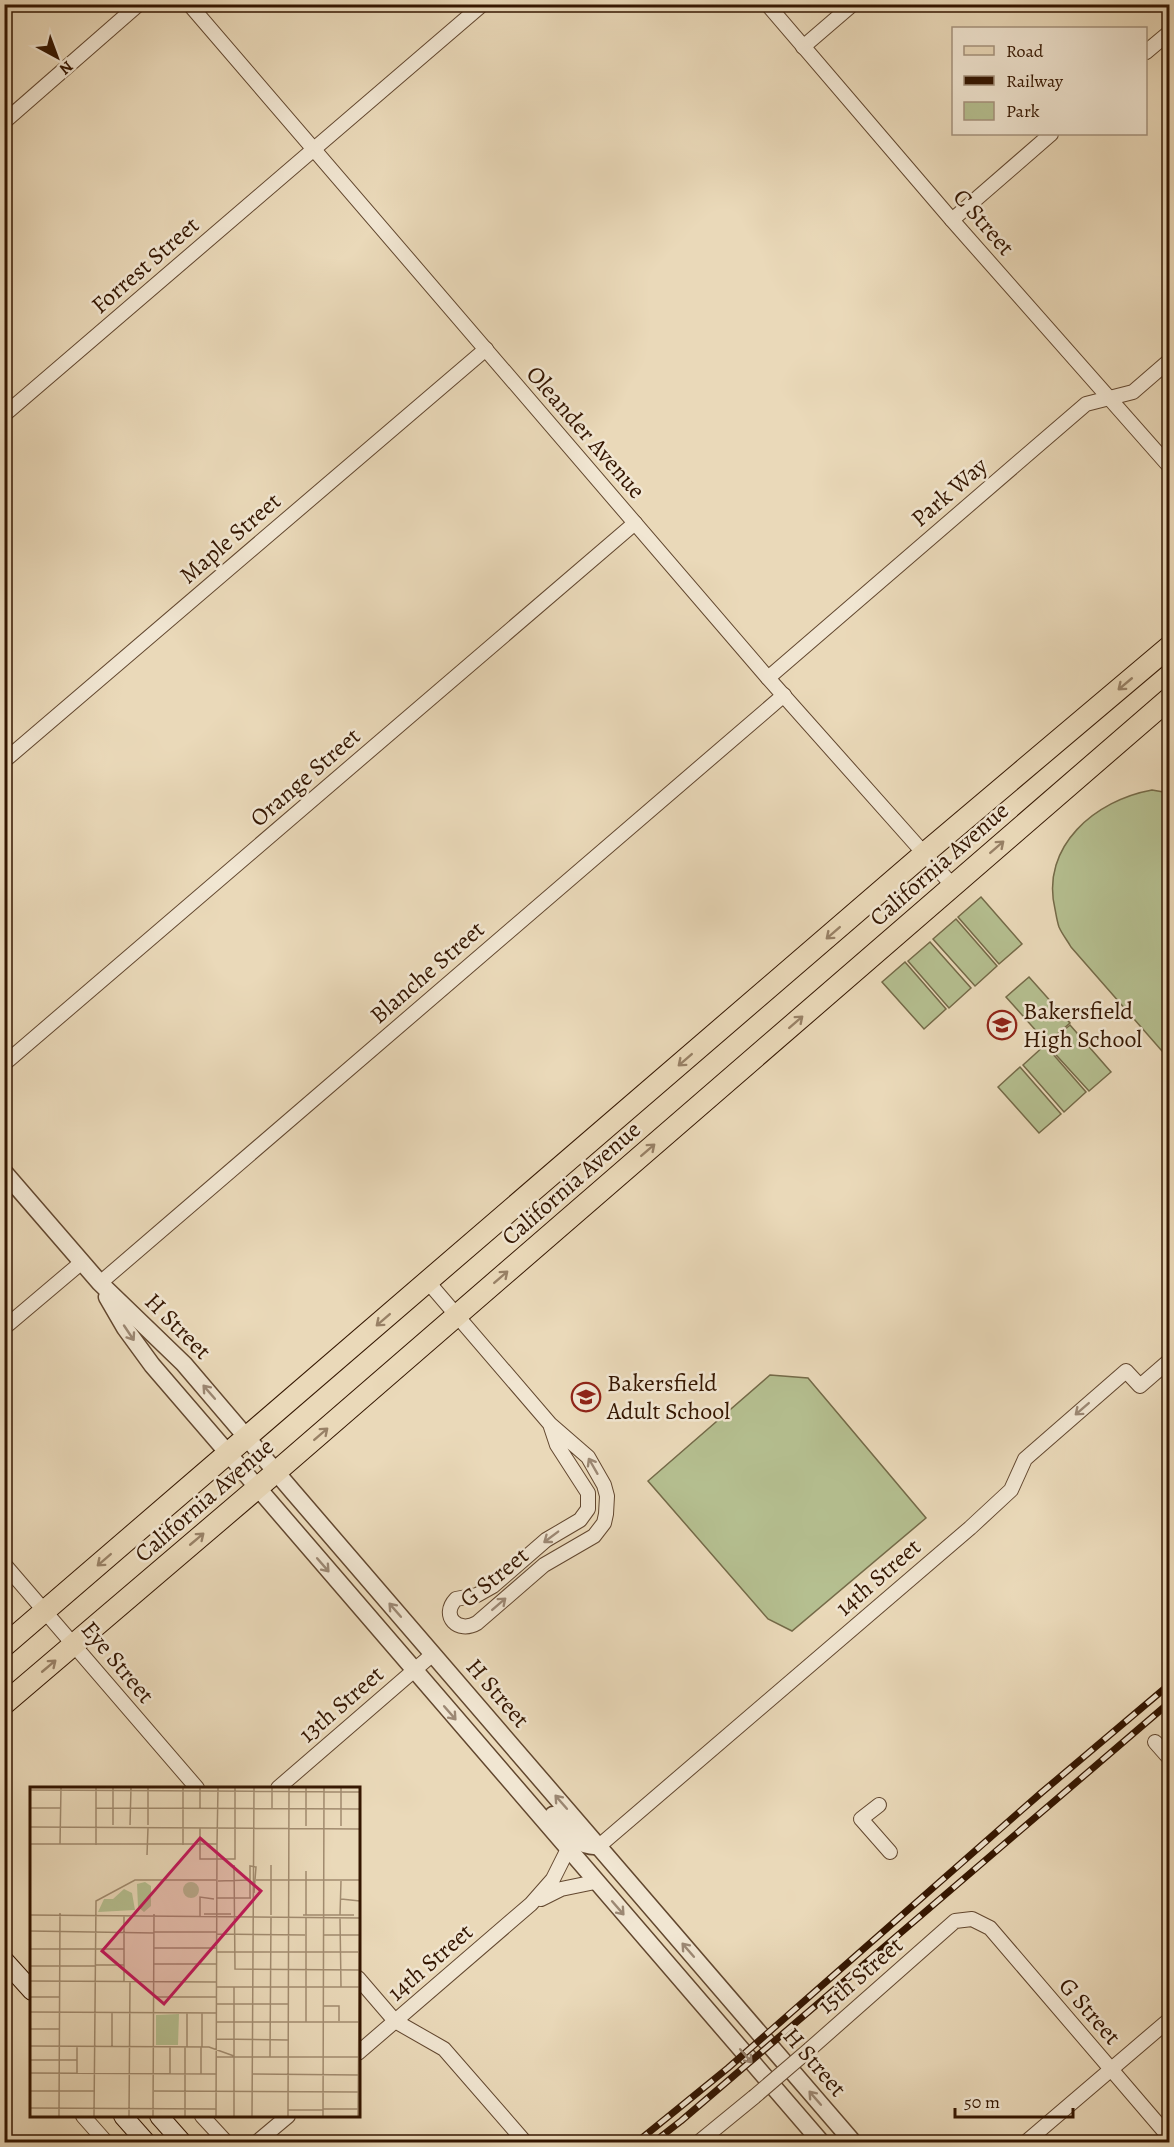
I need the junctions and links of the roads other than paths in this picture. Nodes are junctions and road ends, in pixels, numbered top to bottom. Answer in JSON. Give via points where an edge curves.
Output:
{"nodes":[{"id":1,"x":140,"y":4,"type":"edge"},
{"id":2,"x":189,"y":4,"type":"edge"},
{"id":3,"x":483,"y":4,"type":"edge"},
{"id":4,"x":767,"y":4,"type":"edge"},
{"id":5,"x":853,"y":4,"type":"edge"},
{"id":6,"x":1170,"y":32,"type":"edge"},
{"id":7,"x":803,"y":47,"type":"junction"},
{"id":8,"x":1147,"y":51,"type":"edge"},
{"id":9,"x":4,"y":122,"type":"edge"},
{"id":10,"x":1051,"y":135,"type":"edge"},
{"id":11,"x":314,"y":150,"type":"junction"},
{"id":12,"x":952,"y":220,"type":"junction"},
{"id":13,"x":486,"y":349,"type":"junction"},
{"id":14,"x":1170,"y":360,"type":"edge"},
{"id":15,"x":1109,"y":398,"type":"junction"},
{"id":16,"x":4,"y":415,"type":"edge"},
{"id":17,"x":1170,"y":467,"type":"edge"},
{"id":18,"x":635,"y":523,"type":"junction"},
{"id":19,"x":1170,"y":646,"type":"edge"},
{"id":20,"x":768,"y":678,"type":"junction"},
{"id":21,"x":784,"y":695,"type":"junction"},
{"id":22,"x":1170,"y":698,"type":"edge"},
{"id":23,"x":4,"y":761,"type":"edge"},
{"id":24,"x":925,"y":853,"type":"junction"},
{"id":25,"x":953,"y":886,"type":"junction"},
{"id":26,"x":4,"y":1064,"type":"edge"},
{"id":27,"x":4,"y":1172,"type":"edge"},
{"id":28,"x":82,"y":1262,"type":"junction"},
{"id":29,"x":100,"y":1282,"type":"junction"},
{"id":30,"x":428,"y":1282,"type":"junction"},
{"id":31,"x":456,"y":1316,"type":"junction"},
{"id":32,"x":4,"y":1328,"type":"edge"},
{"id":33,"x":1170,"y":1360,"type":"edge"},
{"id":34,"x":550,"y":1424,"type":"junction"},
{"id":35,"x":247,"y":1437,"type":"junction"},
{"id":36,"x":228,"y":1453,"type":"junction"},
{"id":37,"x":276,"y":1472,"type":"junction"},
{"id":38,"x":258,"y":1488,"type":"junction"},
{"id":39,"x":4,"y":1563,"type":"edge"},
{"id":40,"x":46,"y":1610,"type":"junction"},
{"id":41,"x":73,"y":1645,"type":"junction"},
{"id":42,"x":4,"y":1646,"type":"edge"},
{"id":43,"x":433,"y":1654,"type":"junction"},
{"id":44,"x":414,"y":1671,"type":"junction"},
{"id":45,"x":4,"y":1704,"type":"edge"},
{"id":46,"x":1155,"y":1742,"type":"dead end"},
{"id":47,"x":1170,"y":1759,"type":"edge"},
{"id":48,"x":502,"y":1774,"type":"junction"},
{"id":49,"x":195,"y":1787,"type":"edge"},
{"id":50,"x":279,"y":1787,"type":"edge"},
{"id":51,"x":879,"y":1805,"type":"dead end"},
{"id":52,"x":599,"y":1846,"type":"junction"},
{"id":53,"x":568,"y":1849,"type":"junction"},
{"id":54,"x":890,"y":1852,"type":"dead end"},
{"id":55,"x":596,"y":1882,"type":"junction"},
{"id":56,"x":531,"y":1905,"type":"junction"},
{"id":57,"x":972,"y":1919,"type":"joint"},
{"id":58,"x":4,"y":1960,"type":"edge"},
{"id":59,"x":360,"y":1980,"type":"edge"},
{"id":60,"x":30,"y":1989,"type":"edge"},
{"id":61,"x":1170,"y":2019,"type":"edge"},
{"id":62,"x":395,"y":2021,"type":"junction"},
{"id":63,"x":360,"y":2051,"type":"edge"},
{"id":64,"x":1111,"y":2070,"type":"junction"},
{"id":65,"x":85,"y":2117,"type":"edge"},
{"id":66,"x":125,"y":2117,"type":"edge"},
{"id":67,"x":161,"y":2117,"type":"edge"},
{"id":68,"x":204,"y":2117,"type":"edge"},
{"id":69,"x":286,"y":2117,"type":"edge"},
{"id":70,"x":1170,"y":2138,"type":"edge"},
{"id":71,"x":106,"y":2142,"type":"edge"},
{"id":72,"x":146,"y":2142,"type":"edge"},
{"id":73,"x":182,"y":2142,"type":"edge"},
{"id":74,"x":226,"y":2142,"type":"edge"},
{"id":75,"x":257,"y":2142,"type":"edge"},
{"id":76,"x":525,"y":2142,"type":"edge"},
{"id":77,"x":699,"y":2142,"type":"edge"},
{"id":78,"x":821,"y":2142,"type":"edge"},
{"id":79,"x":853,"y":2142,"type":"edge"},
{"id":80,"x":1026,"y":2142,"type":"edge"}],
"edges":[{"from":1,"to":9,"type":"street"},
{"from":2,"to":11,"type":"street","name":"Oleander Avenue"},
{"from":3,"to":11,"type":"street","name":"Forrest Street"},
{"from":4,"to":7,"type":"street","name":"C Street"},
{"from":5,"to":7,"type":"street"},
{"from":6,"to":8,"type":"street"},
{"from":7,"to":12,"type":"street","name":"C Street"},
{"from":10,"to":12,"type":"street"},
{"from":11,"to":13,"type":"street","name":"Oleander Avenue"},
{"from":11,"to":16,"type":"street","name":"Forrest Street"},
{"from":12,"to":15,"type":"street","name":"C Street"},
{"from":13,"to":18,"type":"street","name":"Oleander Avenue"},
{"from":13,"to":23,"type":"street","name":"Maple Street"},
{"from":14,"to":15,"type":"street","name":"Park Way","via":[[1133,392]]},
{"from":15,"to":17,"type":"street","name":"C Street"},
{"from":15,"to":20,"type":"street","name":"Park Way","via":[[1086,404]]},
{"from":18,"to":20,"type":"street","name":"Oleander Avenue"},
{"from":18,"to":26,"type":"street","name":"Orange Street"},
{"from":19,"to":24,"type":"main road","name":"California Avenue","one_way":true},
{"from":20,"to":21,"type":"street","name":"Oleander Avenue"},
{"from":21,"to":24,"type":"street","name":"Oleander Avenue"},
{"from":21,"to":29,"type":"street","name":"Blanche Street"},
{"from":25,"to":22,"type":"main road","name":"California Avenue","one_way":true},
{"from":24,"to":25,"type":"street","name":"Oleander Avenue"},
{"from":24,"to":30,"type":"main road","name":"California Avenue","one_way":true},
{"from":31,"to":25,"type":"main road","name":"California Avenue","one_way":true},
{"from":27,"to":28,"type":"street","name":"H Street"},
{"from":28,"to":29,"type":"street","name":"H Street"},
{"from":28,"to":32,"type":"street"},
{"from":35,"to":29,"type":"street","name":"H Street","one_way":true,"via":[[184,1364]]},
{"from":29,"to":36,"type":"street","name":"H Street","one_way":true,"via":[[138,1347]]},
{"from":30,"to":31,"type":"street","name":"G Street"},
{"from":30,"to":35,"type":"main road","name":"California Avenue","one_way":true},
{"from":31,"to":34,"type":"street","name":"G Street"},
{"from":37,"to":31,"type":"main road","name":"California Avenue","one_way":true},
{"from":33,"to":52,"type":"street","name":"14th Street","one_way":true,"via":[[1140,1386],[1126,1371],[1024,1459],[1011,1490],[970,1528]]},
{"from":34,"to":34,"type":"street","name":"G Street","one_way":true,"via":[[557,1445],[588,1493],[588,1509],[493,1586],[477,1595],[456,1599],[450,1613],[458,1625],[477,1623],[544,1565],[588,1541],[604,1523],[607,1496],[594,1466],[583,1451]]},
{"from":35,"to":36,"type":"main road","name":"California Avenue"},
{"from":35,"to":37,"type":"street","name":"H Street"},
{"from":36,"to":38,"type":"street","name":"H Street"},
{"from":36,"to":40,"type":"main road","name":"California Avenue","one_way":true},
{"from":37,"to":38,"type":"main road","name":"California Avenue"},
{"from":43,"to":37,"type":"street","name":"H Street","one_way":true},
{"from":41,"to":38,"type":"main road","name":"California Avenue","one_way":true},
{"from":38,"to":44,"type":"street","name":"H Street","one_way":true},
{"from":39,"to":40,"type":"street","name":"Eye Street"},
{"from":40,"to":41,"type":"street","name":"Eye Street"},
{"from":40,"to":42,"type":"main road","name":"California Avenue"},
{"from":45,"to":41,"type":"main road","name":"California Avenue","one_way":true},
{"from":41,"to":49,"type":"street","name":"Eye Street"},
{"from":43,"to":44,"type":"street","name":"13th Street"},
{"from":52,"to":43,"type":"street","name":"H Street","one_way":true},
{"from":44,"to":48,"type":"street","name":"H Street","one_way":true},
{"from":44,"to":50,"type":"street","name":"13th Street"},
{"from":46,"to":47,"type":"street"},
{"from":48,"to":52,"type":"street","via":[[535,1798],[579,1843]]},
{"from":48,"to":53,"type":"street","name":"H Street"},
{"from":51,"to":54,"type":"street","via":[[861,1819]]},
{"from":79,"to":52,"type":"street","name":"H Street","one_way":true},
{"from":53,"to":55,"type":"street","name":"H Street"},
{"from":53,"to":56,"type":"street","name":"14th Street","via":[[553,1879]]},
{"from":55,"to":56,"type":"street","name":"14th Street","via":[[561,1889]]},
{"from":55,"to":78,"type":"street","name":"H Street","one_way":true},
{"from":56,"to":62,"type":"street","name":"14th Street"},
{"from":57,"to":64,"type":"street","name":"G Street","via":[[990,1928]]},
{"from":57,"to":77,"type":"street","name":"15th Street","bridge":true,"via":[[956,1921]]},
{"from":58,"to":60,"type":"main road"},
{"from":59,"to":62,"type":"street"},
{"from":61,"to":64,"type":"street"},
{"from":62,"to":63,"type":"street","name":"14th Street"},
{"from":62,"to":76,"type":"street","via":[[444,2049]]},
{"from":64,"to":70,"type":"street","name":"G Street"},
{"from":64,"to":80,"type":"street"},
{"from":65,"to":71,"type":"street"},
{"from":66,"to":72,"type":"main road"},
{"from":67,"to":73,"type":"main road"},
{"from":68,"to":74,"type":"street"},
{"from":69,"to":75,"type":"street"}]}
